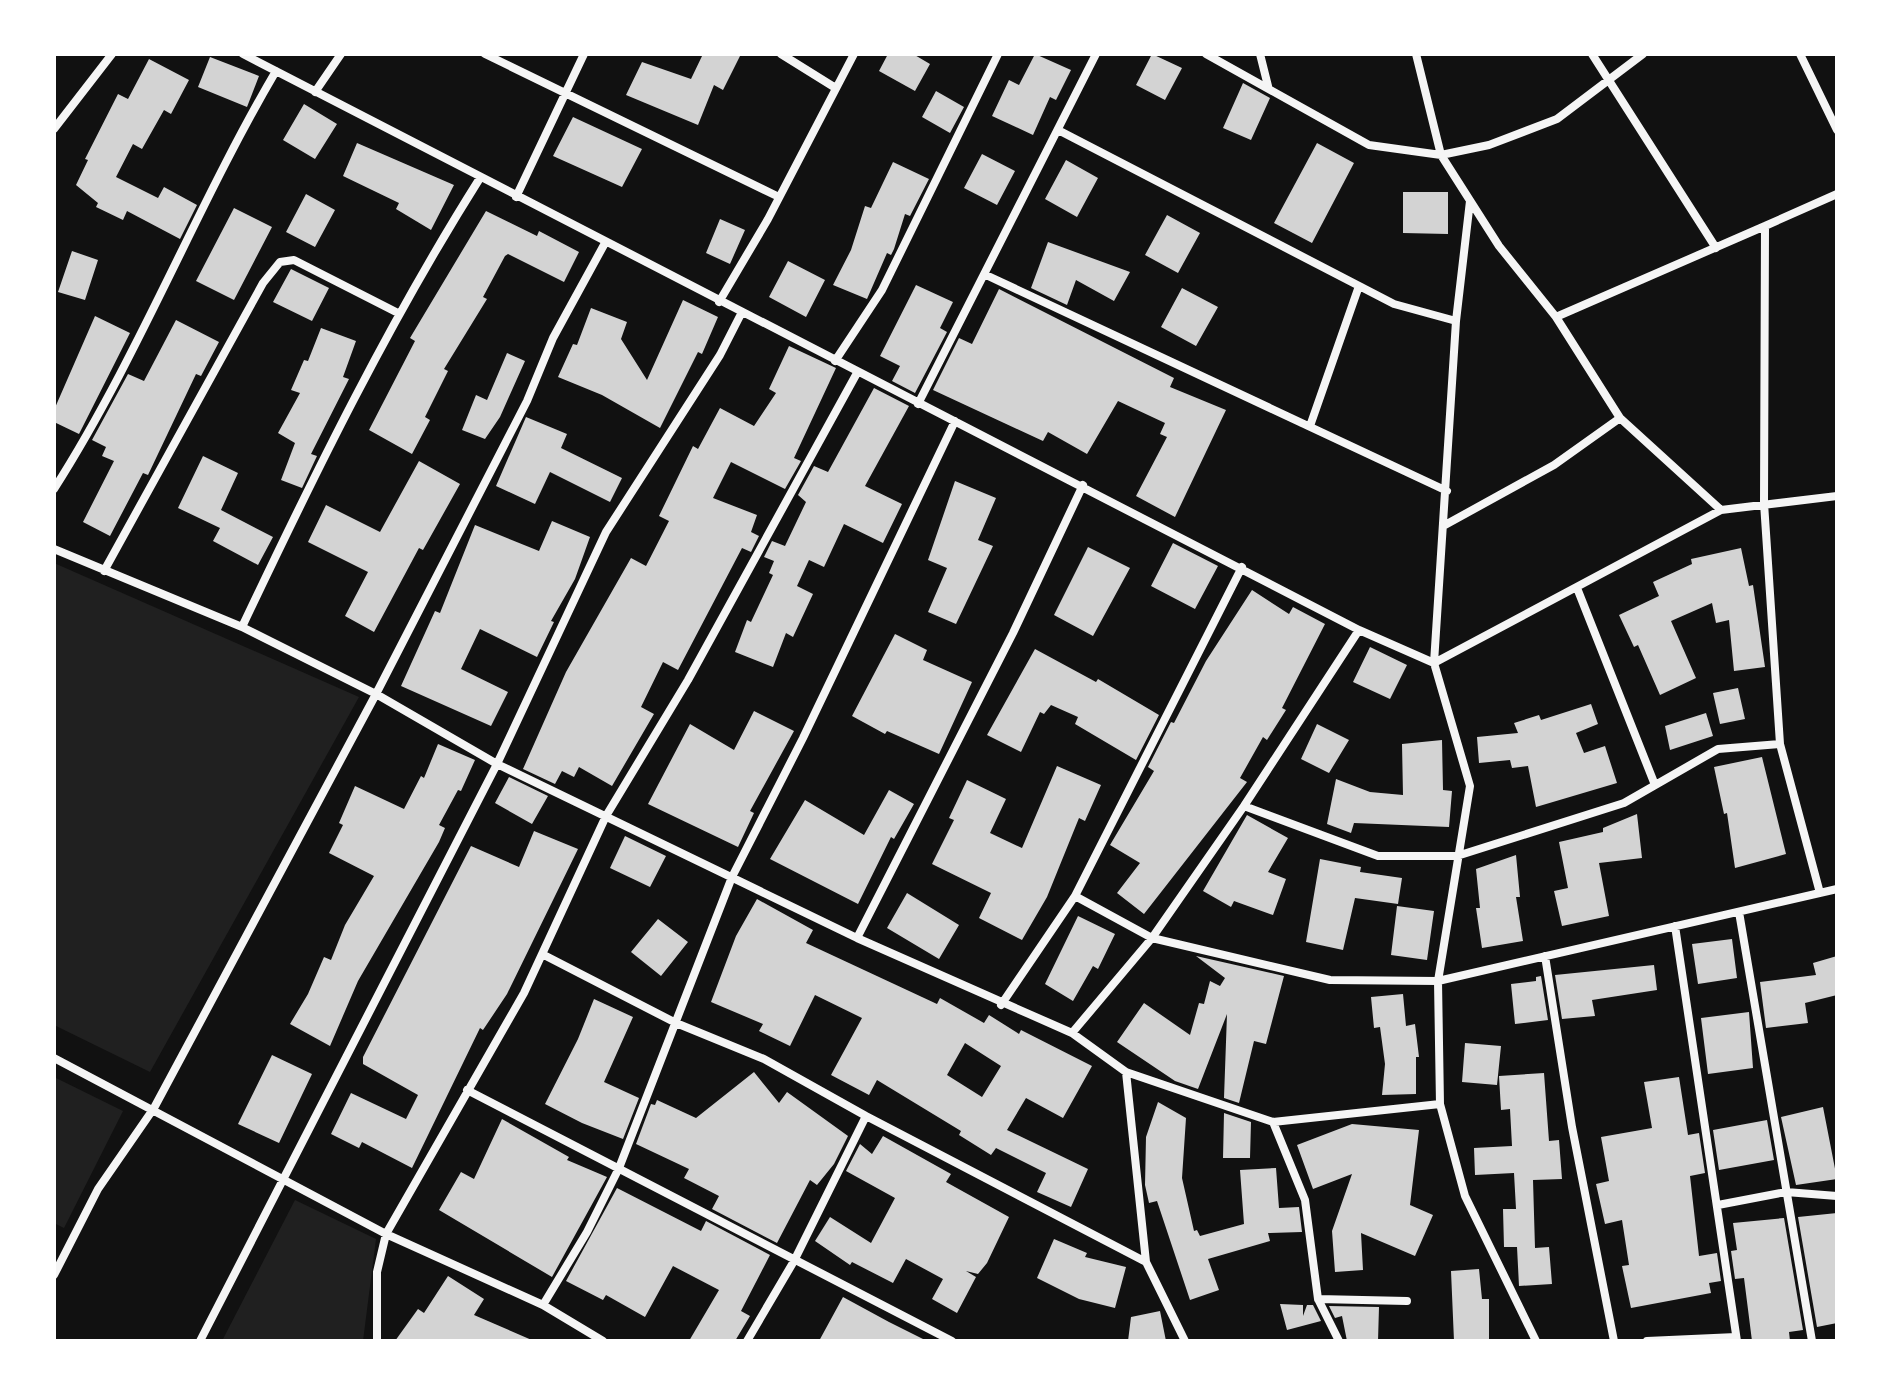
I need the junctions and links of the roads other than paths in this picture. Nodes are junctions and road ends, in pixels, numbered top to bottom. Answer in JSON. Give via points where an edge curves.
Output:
{"nodes":[{"id":1,"x":112,"y":54,"type":"edge"},
{"id":2,"x":243,"y":54,"type":"edge"},
{"id":3,"x":341,"y":54,"type":"edge"},
{"id":4,"x":485,"y":54,"type":"edge"},
{"id":5,"x":584,"y":54,"type":"edge"},
{"id":6,"x":781,"y":54,"type":"edge"},
{"id":7,"x":854,"y":54,"type":"edge"},
{"id":8,"x":998,"y":54,"type":"edge"},
{"id":9,"x":1096,"y":54,"type":"edge"},
{"id":10,"x":1206,"y":54,"type":"edge"},
{"id":11,"x":1260,"y":54,"type":"edge"},
{"id":12,"x":1416,"y":54,"type":"edge"},
{"id":13,"x":1592,"y":54,"type":"edge"},
{"id":14,"x":1643,"y":54,"type":"edge"},
{"id":15,"x":1800,"y":54,"type":"edge"},
{"id":16,"x":276,"y":71,"type":"junction"},
{"id":17,"x":1608,"y":80,"type":"junction"},
{"id":18,"x":1268,"y":86,"type":"junction"},
{"id":19,"x":834,"y":87,"type":"junction"},
{"id":20,"x":315,"y":92,"type":"junction"},
{"id":21,"x":566,"y":95,"type":"junction"},
{"id":22,"x":54,"y":129,"type":"edge"},
{"id":23,"x":1058,"y":130,"type":"junction"},
{"id":24,"x":1837,"y":130,"type":"edge"},
{"id":25,"x":1441,"y":155,"type":"junction"},
{"id":26,"x":480,"y":178,"type":"junction"},
{"id":27,"x":1837,"y":194,"type":"edge"},
{"id":28,"x":516,"y":197,"type":"junction"},
{"id":29,"x":779,"y":197,"type":"junction"},
{"id":30,"x":1470,"y":201,"type":"junction"},
{"id":31,"x":1765,"y":226,"type":"junction"},
{"id":32,"x":605,"y":243,"type":"junction"},
{"id":33,"x":1716,"y":248,"type":"junction"},
{"id":34,"x":986,"y":275,"type":"junction"},
{"id":35,"x":1359,"y":286,"type":"junction"},
{"id":36,"x":719,"y":302,"type":"junction"},
{"id":37,"x":742,"y":312,"type":"junction"},
{"id":38,"x":398,"y":313,"type":"junction"},
{"id":39,"x":1556,"y":317,"type":"junction"},
{"id":40,"x":1456,"y":321,"type":"junction"},
{"id":41,"x":835,"y":361,"type":"junction"},
{"id":42,"x":857,"y":373,"type":"junction"},
{"id":43,"x":918,"y":404,"type":"junction"},
{"id":44,"x":1620,"y":418,"type":"junction"},
{"id":45,"x":955,"y":421,"type":"junction"},
{"id":46,"x":1310,"y":426,"type":"junction"},
{"id":47,"x":1083,"y":485,"type":"junction"},
{"id":48,"x":54,"y":489,"type":"edge"},
{"id":49,"x":1447,"y":491,"type":"junction"},
{"id":50,"x":1837,"y":496,"type":"edge"},
{"id":51,"x":1764,"y":503,"type":"junction"},
{"id":52,"x":1721,"y":510,"type":"junction"},
{"id":53,"x":1445,"y":525,"type":"junction"},
{"id":54,"x":54,"y":549,"type":"edge"},
{"id":55,"x":1242,"y":567,"type":"junction"},
{"id":56,"x":104,"y":571,"type":"junction"},
{"id":57,"x":1577,"y":588,"type":"junction"},
{"id":58,"x":242,"y":627,"type":"junction"},
{"id":59,"x":1359,"y":630,"type":"junction"},
{"id":60,"x":1434,"y":663,"type":"junction"},
{"id":61,"x":376,"y":694,"type":"junction"},
{"id":62,"x":1780,"y":744,"type":"junction"},
{"id":63,"x":497,"y":764,"type":"junction"},
{"id":64,"x":1655,"y":785,"type":"junction"},
{"id":65,"x":1244,"y":806,"type":"junction"},
{"id":66,"x":606,"y":816,"type":"junction"},
{"id":67,"x":1457,"y":856,"type":"junction"},
{"id":68,"x":732,"y":877,"type":"junction"},
{"id":69,"x":1837,"y":889,"type":"edge"},
{"id":70,"x":1820,"y":893,"type":"junction"},
{"id":71,"x":1075,"y":896,"type":"junction"},
{"id":72,"x":1739,"y":912,"type":"junction"},
{"id":73,"x":1675,"y":926,"type":"junction"},
{"id":74,"x":857,"y":938,"type":"junction"},
{"id":75,"x":1152,"y":938,"type":"junction"},
{"id":76,"x":542,"y":954,"type":"junction"},
{"id":77,"x":1545,"y":956,"type":"junction"},
{"id":78,"x":1438,"y":981,"type":"junction"},
{"id":79,"x":1001,"y":1005,"type":"junction"},
{"id":80,"x":676,"y":1023,"type":"junction"},
{"id":81,"x":1072,"y":1033,"type":"junction"},
{"id":82,"x":54,"y":1058,"type":"edge"},
{"id":83,"x":1126,"y":1072,"type":"junction"},
{"id":84,"x":467,"y":1090,"type":"junction"},
{"id":85,"x":1440,"y":1104,"type":"junction"},
{"id":86,"x":154,"y":1108,"type":"junction"},
{"id":87,"x":866,"y":1116,"type":"junction"},
{"id":88,"x":1273,"y":1122,"type":"junction"},
{"id":89,"x":619,"y":1168,"type":"junction"},
{"id":90,"x":283,"y":1177,"type":"junction"},
{"id":91,"x":1786,"y":1192,"type":"junction"},
{"id":92,"x":1837,"y":1196,"type":"edge"},
{"id":93,"x":1718,"y":1205,"type":"junction"},
{"id":94,"x":386,"y":1234,"type":"junction"},
{"id":95,"x":54,"y":1247,"type":"edge"},
{"id":96,"x":65,"y":1252,"type":"junction"},
{"id":97,"x":794,"y":1261,"type":"junction"},
{"id":98,"x":1146,"y":1262,"type":"junction"},
{"id":99,"x":54,"y":1275,"type":"edge"},
{"id":100,"x":1318,"y":1299,"type":"junction"},
{"id":101,"x":1407,"y":1301,"type":"dead end"},
{"id":102,"x":543,"y":1305,"type":"junction"},
{"id":103,"x":1736,"y":1339,"type":"edge"},
{"id":104,"x":200,"y":1341,"type":"edge"},
{"id":105,"x":377,"y":1341,"type":"edge"},
{"id":106,"x":603,"y":1341,"type":"edge"},
{"id":107,"x":747,"y":1341,"type":"edge"},
{"id":108,"x":952,"y":1341,"type":"edge"},
{"id":109,"x":1185,"y":1341,"type":"edge"},
{"id":110,"x":1339,"y":1341,"type":"edge"},
{"id":111,"x":1536,"y":1341,"type":"edge"},
{"id":112,"x":1614,"y":1341,"type":"edge"},
{"id":113,"x":1647,"y":1341,"type":"edge"},
{"id":114,"x":1812,"y":1341,"type":"edge"}],
"edges":[{"from":1,"to":22,"type":"street"},
{"from":2,"to":16,"type":"street"},
{"from":3,"to":20,"type":"street"},
{"from":4,"to":21,"type":"street"},
{"from":5,"to":21,"type":"street"},
{"from":6,"to":19,"type":"street"},
{"from":7,"to":19,"type":"street"},
{"from":8,"to":41,"type":"street","via":[[882,290]]},
{"from":9,"to":23,"type":"street"},
{"from":10,"to":18,"type":"street"},
{"from":11,"to":18,"type":"street"},
{"from":12,"to":25,"type":"street"},
{"from":13,"to":17,"type":"street"},
{"from":14,"to":17,"type":"street"},
{"from":15,"to":24,"type":"street"},
{"from":16,"to":20,"type":"street"},
{"from":16,"to":48,"type":"street","via":[[236,138],[144,329]]},
{"from":17,"to":25,"type":"street","via":[[1557,119],[1489,145]]},
{"from":17,"to":33,"type":"street"},
{"from":18,"to":25,"type":"street","via":[[1369,145]]},
{"from":19,"to":29,"type":"street"},
{"from":20,"to":26,"type":"street"},
{"from":21,"to":28,"type":"street"},
{"from":21,"to":29,"type":"street"},
{"from":23,"to":34,"type":"street"},
{"from":23,"to":35,"type":"street"},
{"from":25,"to":30,"type":"street"},
{"from":26,"to":28,"type":"street"},
{"from":26,"to":38,"type":"street"},
{"from":27,"to":31,"type":"street"},
{"from":28,"to":32,"type":"street"},
{"from":29,"to":36,"type":"street"},
{"from":30,"to":39,"type":"street"},
{"from":30,"to":40,"type":"street"},
{"from":31,"to":33,"type":"street"},
{"from":31,"to":51,"type":"street"},
{"from":32,"to":36,"type":"street"},
{"from":32,"to":61,"type":"street"},
{"from":33,"to":39,"type":"street"},
{"from":34,"to":43,"type":"street"},
{"from":34,"to":46,"type":"street"},
{"from":35,"to":40,"type":"street","via":[[1394,304]]},
{"from":35,"to":46,"type":"street"},
{"from":36,"to":37,"type":"street"},
{"from":37,"to":41,"type":"street"},
{"from":37,"to":63,"type":"street","via":[[712,369],[606,532]]},
{"from":38,"to":56,"type":"street","via":[[294,260],[280,262],[263,283]]},
{"from":38,"to":58,"type":"street"},
{"from":39,"to":44,"type":"street"},
{"from":40,"to":49,"type":"street"},
{"from":41,"to":42,"type":"street"},
{"from":42,"to":43,"type":"street"},
{"from":42,"to":66,"type":"street","via":[[688,680]]},
{"from":43,"to":45,"type":"street"},
{"from":44,"to":52,"type":"street"},
{"from":44,"to":53,"type":"street","via":[[1554,465]]},
{"from":45,"to":47,"type":"street"},
{"from":45,"to":68,"type":"street"},
{"from":46,"to":49,"type":"street"},
{"from":47,"to":55,"type":"street"},
{"from":47,"to":74,"type":"street"},
{"from":49,"to":53,"type":"street"},
{"from":50,"to":51,"type":"street"},
{"from":51,"to":52,"type":"street"},
{"from":51,"to":62,"type":"street"},
{"from":52,"to":57,"type":"street"},
{"from":53,"to":60,"type":"street"},
{"from":54,"to":56,"type":"street"},
{"from":55,"to":59,"type":"street"},
{"from":55,"to":71,"type":"street"},
{"from":56,"to":58,"type":"street"},
{"from":57,"to":60,"type":"street"},
{"from":57,"to":64,"type":"street"},
{"from":58,"to":61,"type":"street"},
{"from":59,"to":60,"type":"street"},
{"from":59,"to":65,"type":"street"},
{"from":60,"to":67,"type":"street","via":[[1470,786]]},
{"from":61,"to":63,"type":"street"},
{"from":61,"to":86,"type":"street"},
{"from":62,"to":64,"type":"street","via":[[1718,749]]},
{"from":62,"to":70,"type":"street"},
{"from":63,"to":66,"type":"street"},
{"from":63,"to":90,"type":"street"},
{"from":64,"to":67,"type":"street","via":[[1624,803]]},
{"from":65,"to":67,"type":"street","via":[[1378,856]]},
{"from":65,"to":75,"type":"street"},
{"from":66,"to":68,"type":"street"},
{"from":66,"to":76,"type":"street"},
{"from":67,"to":78,"type":"street"},
{"from":68,"to":74,"type":"street"},
{"from":68,"to":80,"type":"street"},
{"from":69,"to":70,"type":"street"},
{"from":70,"to":72,"type":"street"},
{"from":71,"to":75,"type":"street"},
{"from":71,"to":79,"type":"street"},
{"from":72,"to":73,"type":"street"},
{"from":72,"to":91,"type":"street"},
{"from":73,"to":77,"type":"street"},
{"from":73,"to":93,"type":"street"},
{"from":74,"to":79,"type":"street"},
{"from":75,"to":78,"type":"street","via":[[1330,980]]},
{"from":75,"to":81,"type":"street"},
{"from":76,"to":80,"type":"street"},
{"from":76,"to":84,"type":"street"},
{"from":77,"to":78,"type":"street"},
{"from":77,"to":112,"type":"street"},
{"from":78,"to":85,"type":"street"},
{"from":79,"to":81,"type":"street"},
{"from":80,"to":87,"type":"street","via":[[764,1059]]},
{"from":80,"to":89,"type":"street"},
{"from":81,"to":83,"type":"street"},
{"from":82,"to":86,"type":"street"},
{"from":83,"to":88,"type":"street"},
{"from":83,"to":98,"type":"street"},
{"from":84,"to":89,"type":"street"},
{"from":84,"to":94,"type":"street"},
{"from":85,"to":88,"type":"street"},
{"from":85,"to":111,"type":"street","via":[[1465,1196]]},
{"from":86,"to":90,"type":"street"},
{"from":86,"to":96,"type":"street","via":[[98,1189]]},
{"from":87,"to":97,"type":"street"},
{"from":87,"to":98,"type":"street"},
{"from":88,"to":100,"type":"street","via":[[1305,1200]]},
{"from":89,"to":97,"type":"street"},
{"from":89,"to":102,"type":"street"},
{"from":90,"to":94,"type":"street"},
{"from":90,"to":104,"type":"street"},
{"from":91,"to":92,"type":"street"},
{"from":91,"to":93,"type":"street"},
{"from":91,"to":114,"type":"street"},
{"from":93,"to":103,"type":"street"},
{"from":94,"to":102,"type":"street"},
{"from":94,"to":105,"type":"street","via":[[377,1272]]},
{"from":95,"to":96,"type":"street"},
{"from":96,"to":99,"type":"street"},
{"from":97,"to":107,"type":"street"},
{"from":97,"to":108,"type":"street"},
{"from":98,"to":109,"type":"street"},
{"from":100,"to":101,"type":"street"},
{"from":100,"to":110,"type":"street"},
{"from":102,"to":106,"type":"street"},
{"from":103,"to":113,"type":"street"}]}
